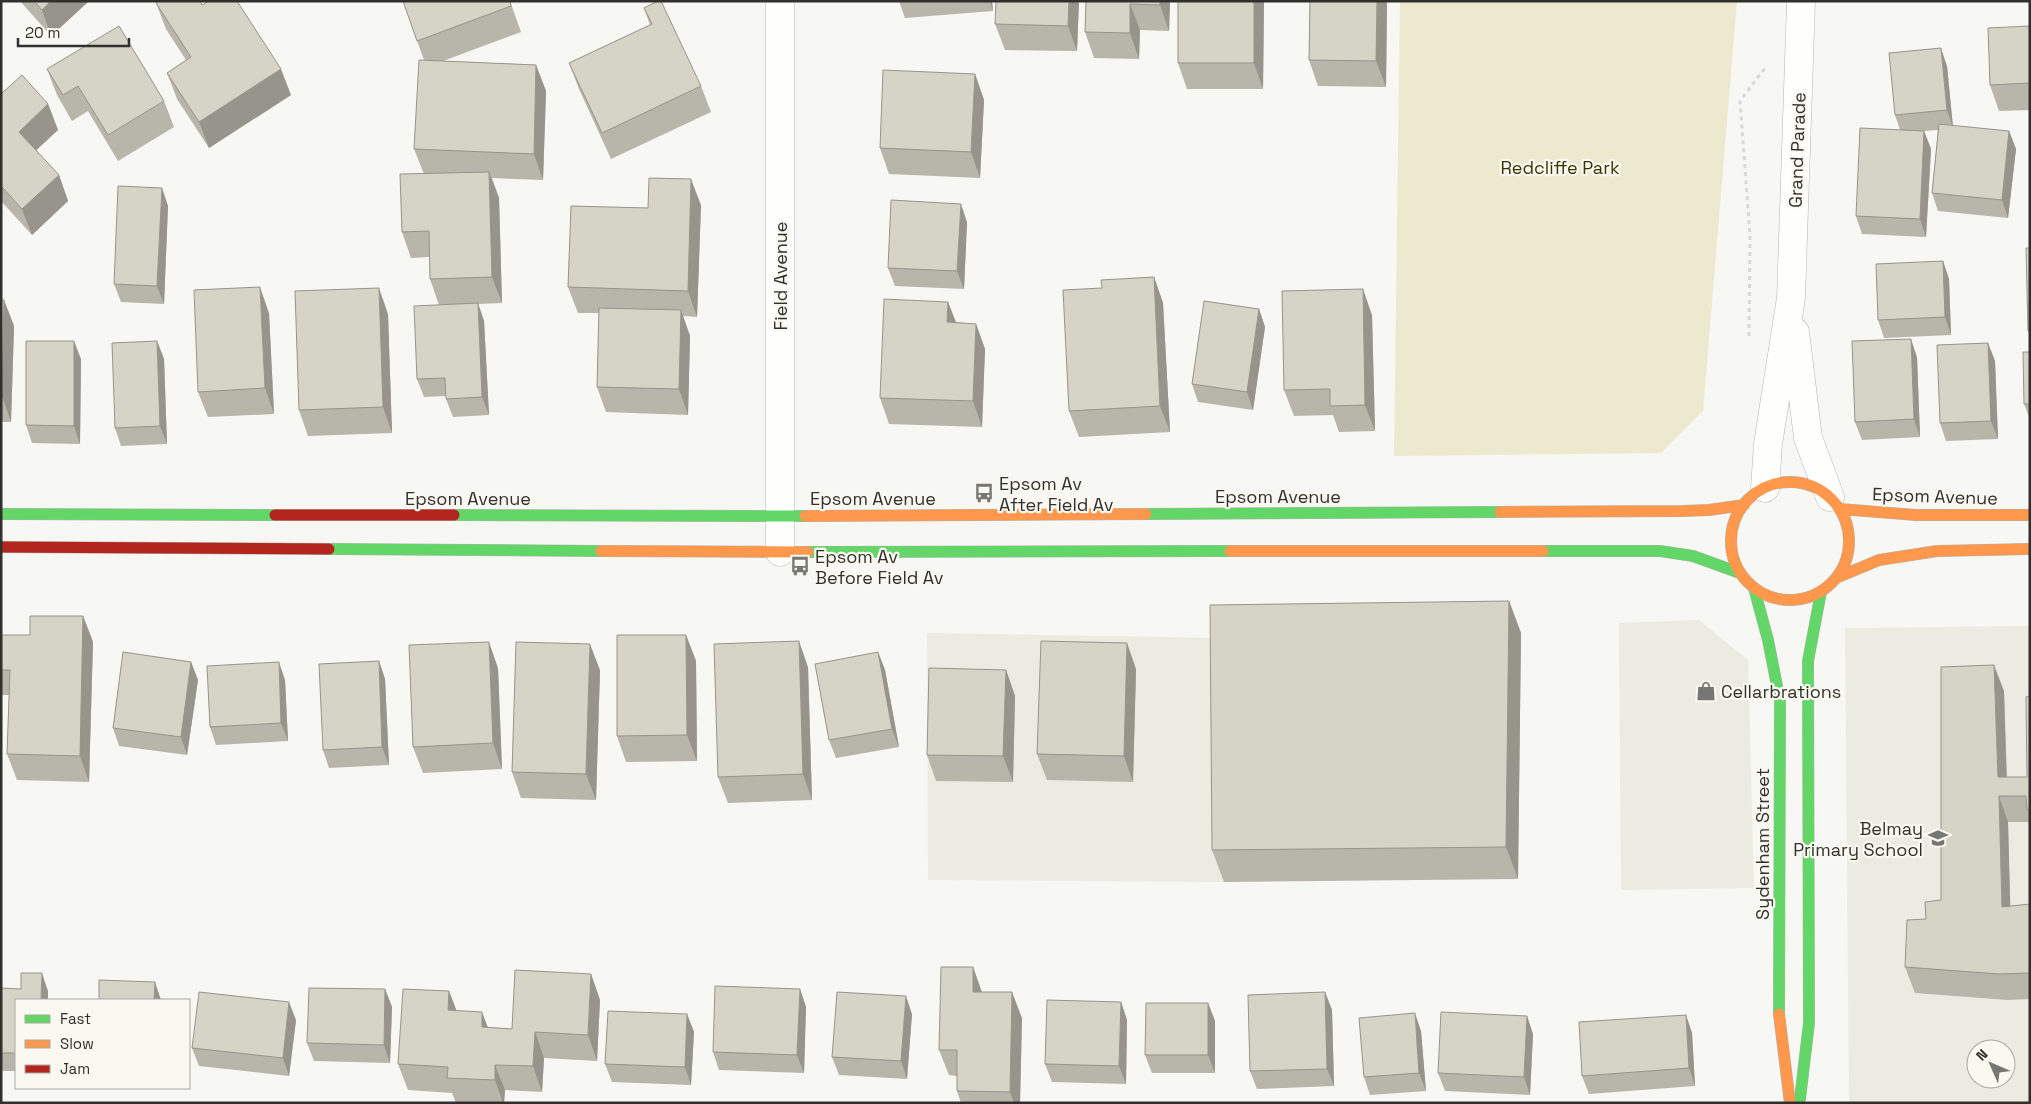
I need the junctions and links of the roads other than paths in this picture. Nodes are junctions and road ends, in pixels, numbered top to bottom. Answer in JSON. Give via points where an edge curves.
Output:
{"nodes":[{"id":1,"x":780,"y":1,"type":"edge"},
{"id":2,"x":1801,"y":1,"type":"edge"},
{"id":3,"x":1791,"y":298,"type":"junction"},
{"id":4,"x":1765,"y":488,"type":"junction"},
{"id":5,"x":1835,"y":503,"type":"junction"},
{"id":6,"x":1744,"y":505,"type":"junction"},
{"id":7,"x":1,"y":514,"type":"edge"},
{"id":8,"x":2030,"y":515,"type":"edge"},
{"id":9,"x":780,"y":516,"type":"junction"},
{"id":10,"x":1,"y":547,"type":"edge"},
{"id":11,"x":2030,"y":548,"type":"edge"},
{"id":12,"x":780,"y":552,"type":"junction"},
{"id":13,"x":1740,"y":572,"type":"junction"},
{"id":14,"x":1836,"y":578,"type":"junction"},
{"id":15,"x":1754,"y":588,"type":"junction"},
{"id":16,"x":1821,"y":592,"type":"junction"},
{"id":17,"x":1790,"y":1103,"type":"edge"},
{"id":18,"x":1800,"y":1103,"type":"edge"}],
"edges":[{"from":1,"to":9,"type":"street","name":"Field Avenue"},
{"from":2,"to":3,"type":"street","name":"Grand Parade"},
{"from":3,"to":4,"type":"street","name":"Grand Parade","via":[[1768,444]]},
{"from":3,"to":5,"type":"street","name":"Grand Parade","via":[[1808,438]]},
{"from":4,"to":5,"type":"street","via":[[1792,482],[1806,484]]},
{"from":4,"to":6,"type":"street"},
{"from":5,"to":8,"type":"street","name":"Epsom Avenue","via":[[1916,515]]},
{"from":5,"to":14,"type":"street","via":[[1846,523],[1849,537],[1844,566]]},
{"from":6,"to":9,"type":"street","name":"Epsom Avenue","via":[[1683,511]]},
{"from":6,"to":13,"type":"street","via":[[1735,520],[1731,538],[1733,556]]},
{"from":7,"to":9,"type":"street","name":"Epsom Avenue"},
{"from":9,"to":12,"type":"street","name":"Field Avenue"},
{"from":10,"to":12,"type":"street"},
{"from":11,"to":14,"type":"street","via":[[1937,551],[1879,560]]},
{"from":12,"to":13,"type":"street","via":[[1660,551],[1693,556]]},
{"from":13,"to":15,"type":"street"},
{"from":14,"to":16,"type":"street"},
{"from":15,"to":16,"type":"street","via":[[1786,600],[1804,599]]},
{"from":15,"to":17,"type":"street","name":"Sydenham Street","via":[[1780,701],[1779,1023]]},
{"from":16,"to":18,"type":"street","via":[[1808,661],[1808,1023]]}]}
